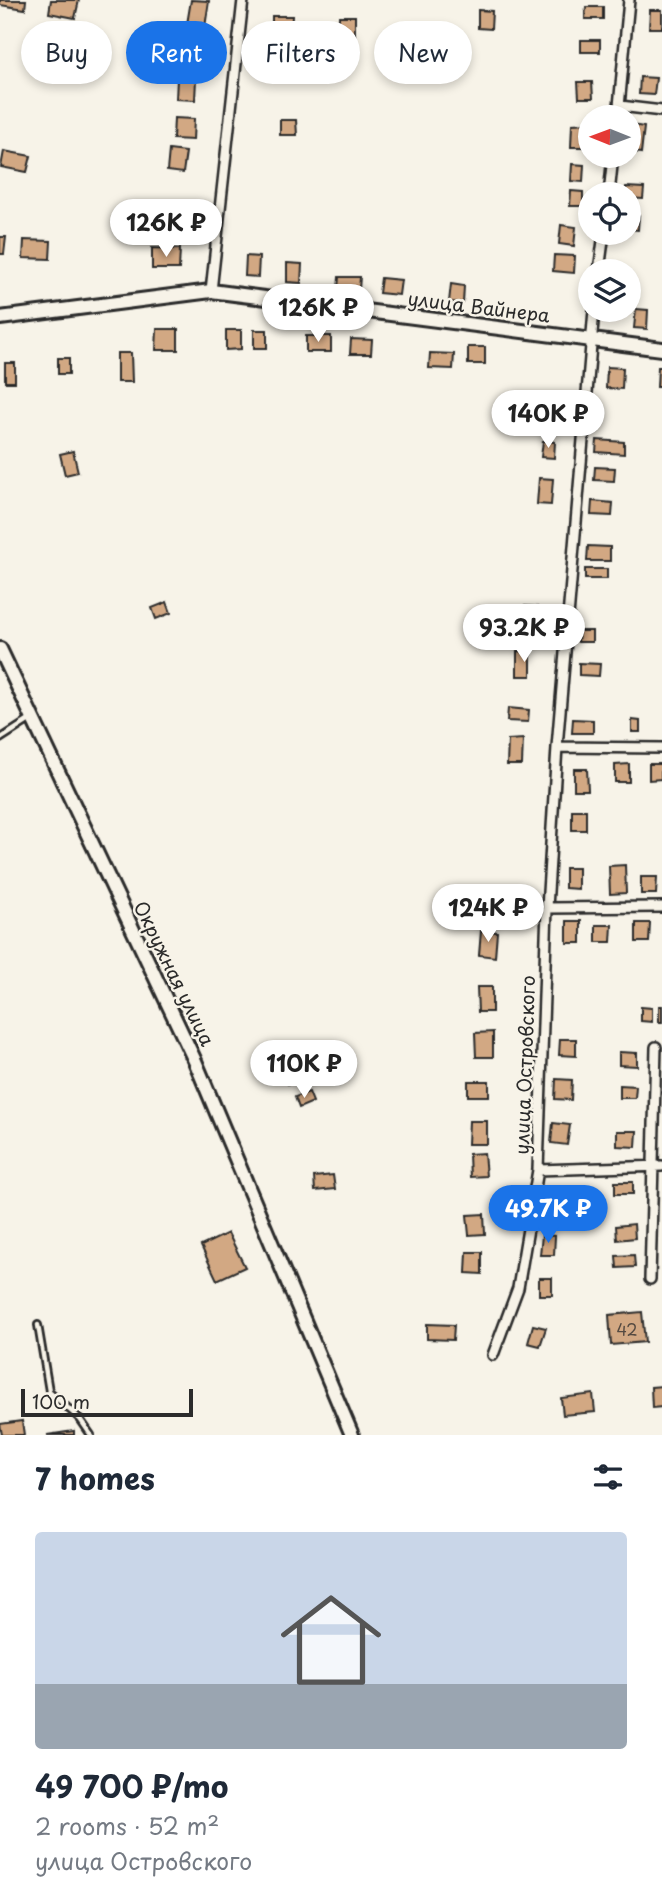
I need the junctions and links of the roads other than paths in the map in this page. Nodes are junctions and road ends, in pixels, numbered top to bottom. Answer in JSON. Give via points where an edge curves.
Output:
{"nodes":[{"id":1,"x":243,"y":0,"type":"edge"},
{"id":2,"x":629,"y":0,"type":"edge"},
{"id":3,"x":620,"y":105,"type":"edge"},
{"id":4,"x":641,"y":108,"type":"edge"},
{"id":5,"x":662,"y":111,"type":"edge"},
{"id":6,"x":211,"y":291,"type":"junction"},
{"id":7,"x":0,"y":318,"type":"edge"},
{"id":8,"x":592,"y":322,"type":"edge"},
{"id":9,"x":590,"y":340,"type":"junction"},
{"id":10,"x":662,"y":349,"type":"edge"},
{"id":11,"x":0,"y":649,"type":"edge"},
{"id":12,"x":32,"y":719,"type":"junction"},
{"id":13,"x":0,"y":739,"type":"edge"},
{"id":14,"x":557,"y":747,"type":"junction"},
{"id":15,"x":662,"y":748,"type":"edge"},
{"id":16,"x":662,"y":907,"type":"edge"},
{"id":17,"x":547,"y":908,"type":"junction"},
{"id":18,"x":656,"y":1047,"type":"dead end"},
{"id":19,"x":657,"y":1166,"type":"edge"},
{"id":20,"x":538,"y":1170,"type":"junction"},
{"id":21,"x":650,"y":1279,"type":"dead end"},
{"id":22,"x":38,"y":1325,"type":"dead end"},
{"id":23,"x":493,"y":1355,"type":"dead end"},
{"id":24,"x":91,"y":1435,"type":"edge"},
{"id":25,"x":352,"y":1435,"type":"edge"}],
"edges":[{"from":1,"to":6,"type":"street"},
{"from":2,"to":3,"type":"street"},
{"from":4,"to":5,"type":"street"},
{"from":6,"to":7,"type":"street","name":"улица Вайнера"},
{"from":6,"to":9,"type":"street","name":"улица Вайнера"},
{"from":8,"to":9,"type":"street","name":"улица Островского"},
{"from":9,"to":10,"type":"street","name":"улица Вайнера"},
{"from":9,"to":14,"type":"street","name":"улица Островского"},
{"from":11,"to":12,"type":"street","name":"Окружная улица"},
{"from":12,"to":13,"type":"lane"},
{"from":12,"to":25,"type":"street","name":"Окружная улица","via":[[195,1061]]},
{"from":14,"to":15,"type":"street"},
{"from":14,"to":17,"type":"street","name":"улица Островского"},
{"from":16,"to":17,"type":"street"},
{"from":17,"to":20,"type":"street","name":"улица Островского"},
{"from":18,"to":19,"type":"street"},
{"from":19,"to":20,"type":"street"},
{"from":19,"to":21,"type":"street"},
{"from":20,"to":23,"type":"street","name":"улица Островского","via":[[518,1288]]},
{"from":22,"to":24,"type":"lane","via":[[49,1391]]}]}
